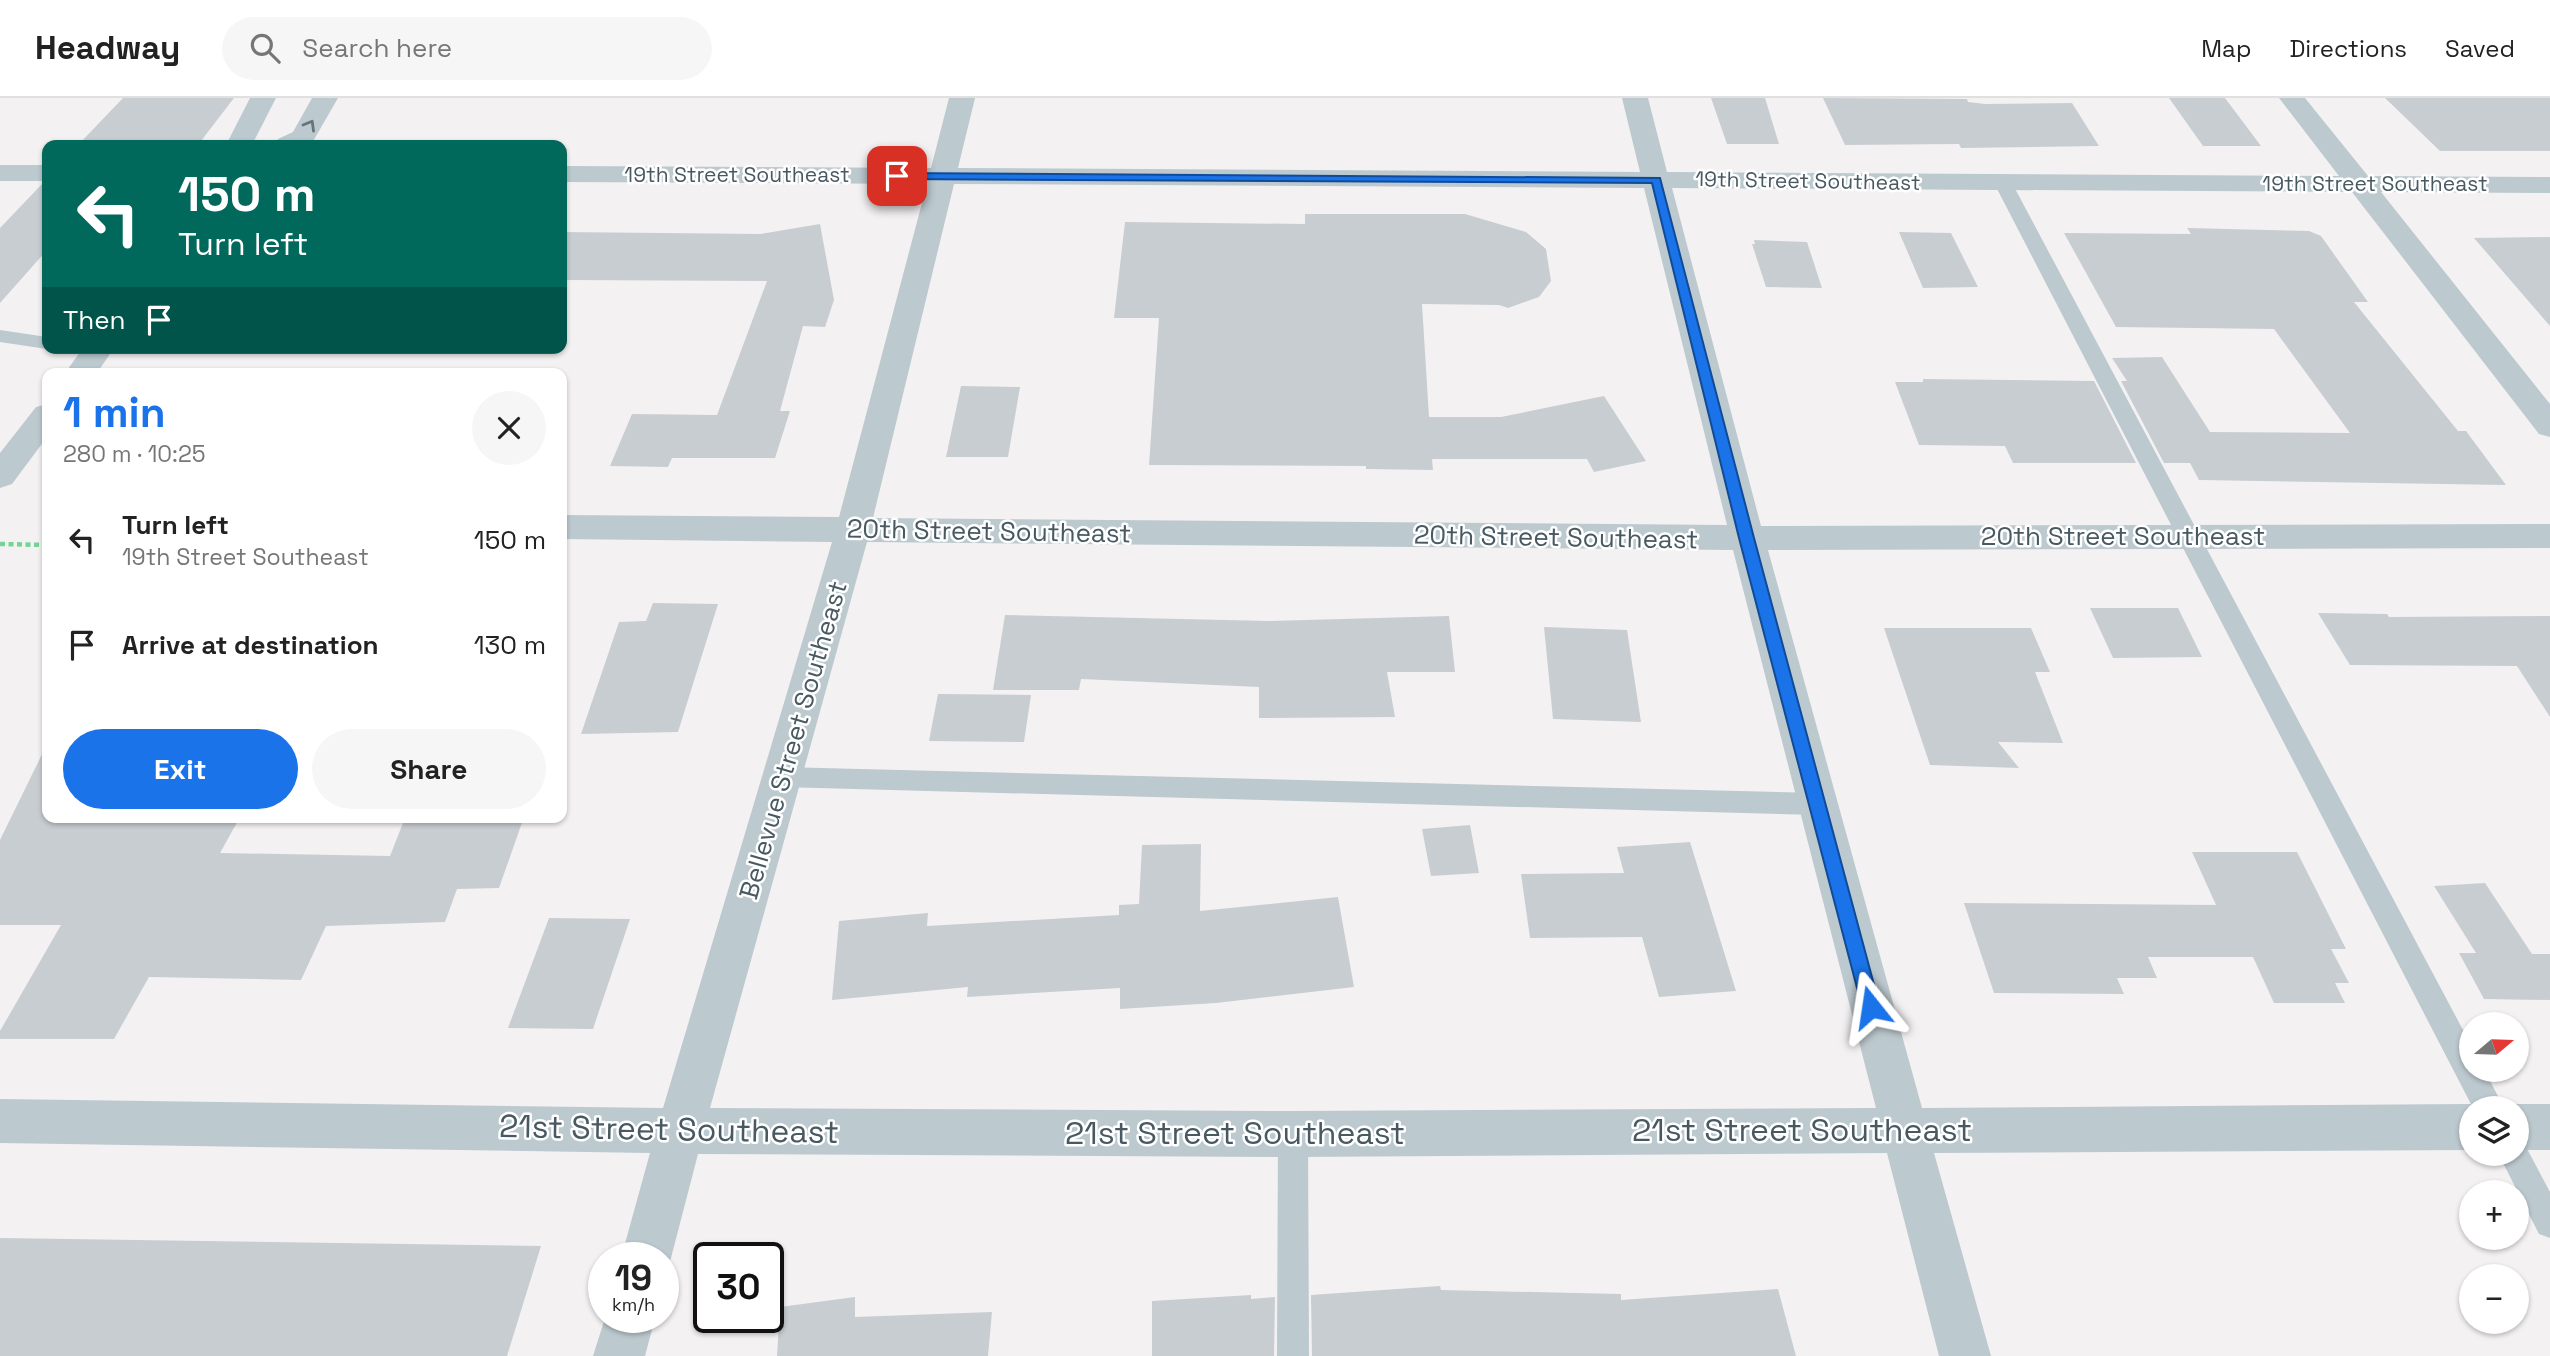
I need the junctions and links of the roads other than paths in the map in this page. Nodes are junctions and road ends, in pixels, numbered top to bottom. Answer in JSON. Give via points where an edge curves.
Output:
{"nodes":[{"id":1,"x":263,"y":98,"type":"edge"},
{"id":2,"x":326,"y":98,"type":"edge"},
{"id":3,"x":962,"y":98,"type":"edge"},
{"id":4,"x":1635,"y":98,"type":"edge"},
{"id":5,"x":2292,"y":98,"type":"edge"},
{"id":6,"x":242,"y":140,"type":"edge"},
{"id":7,"x":297,"y":140,"type":"edge"},
{"id":8,"x":0,"y":173,"type":"edge"},
{"id":9,"x":42,"y":173,"type":"edge"},
{"id":10,"x":567,"y":174,"type":"edge"},
{"id":11,"x":942,"y":176,"type":"junction"},
{"id":12,"x":1656,"y":180,"type":"junction"},
{"id":13,"x":2003,"y":183,"type":"junction"},
{"id":14,"x":2360,"y":184,"type":"junction"},
{"id":15,"x":2550,"y":186,"type":"edge"},
{"id":16,"x":0,"y":336,"type":"edge"},
{"id":17,"x":42,"y":342,"type":"edge"},
{"id":18,"x":94,"y":354,"type":"edge"},
{"id":19,"x":84,"y":368,"type":"edge"},
{"id":20,"x":42,"y":421,"type":"edge"},
{"id":21,"x":2550,"y":426,"type":"edge"},
{"id":22,"x":0,"y":476,"type":"edge"},
{"id":23,"x":567,"y":527,"type":"edge"},
{"id":24,"x":853,"y":530,"type":"junction"},
{"id":25,"x":2188,"y":536,"type":"junction"},
{"id":26,"x":2550,"y":536,"type":"edge"},
{"id":27,"x":1746,"y":538,"type":"junction"},
{"id":28,"x":782,"y":777,"type":"junction"},
{"id":29,"x":1817,"y":804,"type":"junction"},
{"id":30,"x":2483,"y":1096,"type":"edge"},
{"id":31,"x":0,"y":1121,"type":"edge"},
{"id":32,"x":2459,"y":1127,"type":"edge"},
{"id":33,"x":2529,"y":1127,"type":"edge"},
{"id":34,"x":2550,"y":1128,"type":"edge"},
{"id":35,"x":1903,"y":1129,"type":"junction"},
{"id":36,"x":680,"y":1130,"type":"junction"},
{"id":37,"x":1293,"y":1135,"type":"junction"},
{"id":38,"x":2520,"y":1166,"type":"edge"},
{"id":39,"x":2550,"y":1223,"type":"edge"},
{"id":40,"x":650,"y":1242,"type":"edge"},
{"id":41,"x":626,"y":1333,"type":"edge"},
{"id":42,"x":619,"y":1356,"type":"edge"},
{"id":43,"x":1293,"y":1356,"type":"edge"},
{"id":44,"x":1965,"y":1356,"type":"edge"}],
"edges":[{"from":1,"to":6,"type":"street"},
{"from":7,"to":2,"type":"street","one_way":true},
{"from":3,"to":11,"type":"street","name":"Bellevue Street Southeast"},
{"from":4,"to":12,"type":"street"},
{"from":5,"to":14,"type":"street"},
{"from":8,"to":9,"type":"street"},
{"from":10,"to":11,"type":"street","name":"19th Street Southeast"},
{"from":11,"to":12,"type":"street","name":"19th Street Southeast"},
{"from":11,"to":24,"type":"street","name":"Bellevue Street Southeast"},
{"from":12,"to":13,"type":"street","name":"19th Street Southeast"},
{"from":12,"to":27,"type":"street"},
{"from":13,"to":14,"type":"street","name":"19th Street Southeast"},
{"from":13,"to":25,"type":"lane"},
{"from":14,"to":15,"type":"street","name":"19th Street Southeast"},
{"from":14,"to":21,"type":"street"},
{"from":16,"to":17,"type":"lane"},
{"from":18,"to":19,"type":"street"},
{"from":20,"to":22,"type":"street"},
{"from":23,"to":24,"type":"street","name":"20th Street Southeast"},
{"from":24,"to":27,"type":"street","name":"20th Street Southeast"},
{"from":24,"to":28,"type":"street","name":"Bellevue Street Southeast"},
{"from":25,"to":26,"type":"street","name":"20th Street Southeast"},
{"from":25,"to":27,"type":"street","name":"20th Street Southeast"},
{"from":25,"to":30,"type":"lane"},
{"from":27,"to":29,"type":"street"},
{"from":28,"to":29,"type":"lane"},
{"from":28,"to":36,"type":"street","name":"Bellevue Street Southeast"},
{"from":29,"to":35,"type":"street"},
{"from":31,"to":36,"type":"street","name":"21st Street Southeast"},
{"from":32,"to":35,"type":"street","name":"21st Street Southeast"},
{"from":33,"to":34,"type":"street"},
{"from":35,"to":37,"type":"street","name":"21st Street Southeast"},
{"from":35,"to":44,"type":"street"},
{"from":36,"to":37,"type":"street","name":"21st Street Southeast"},
{"from":36,"to":40,"type":"street","name":"Bellevue Street Southeast"},
{"from":37,"to":43,"type":"lane"},
{"from":38,"to":39,"type":"lane"},
{"from":41,"to":42,"type":"street"}]}
